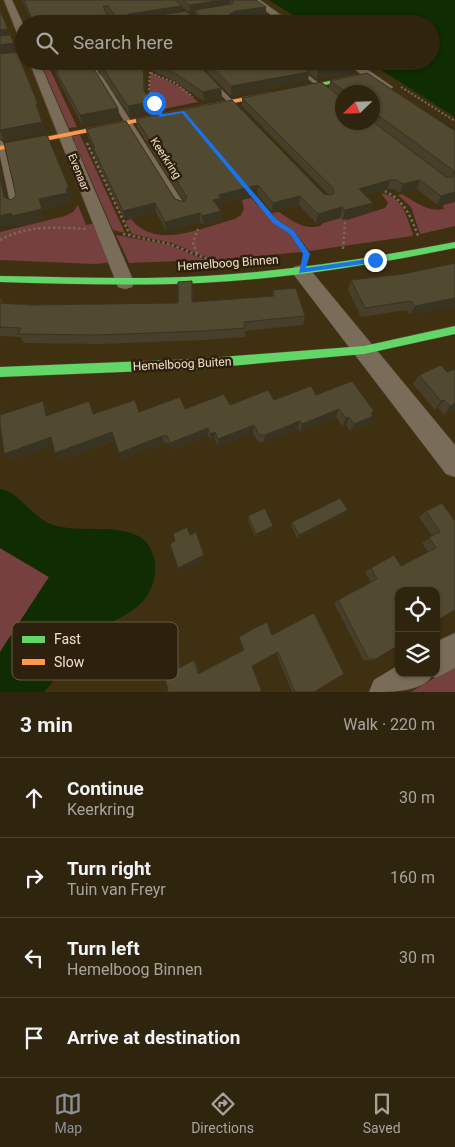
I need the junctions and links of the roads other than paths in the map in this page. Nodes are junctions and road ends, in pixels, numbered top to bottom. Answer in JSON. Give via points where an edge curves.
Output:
{"nodes":[{"id":1,"x":8,"y":0,"type":"edge"},
{"id":2,"x":254,"y":0,"type":"edge"},
{"id":3,"x":277,"y":15,"type":"edge"},
{"id":4,"x":15,"y":16,"type":"edge"},
{"id":5,"x":38,"y":70,"type":"edge"},
{"id":6,"x":96,"y":70,"type":"edge"},
{"id":7,"x":299,"y":70,"type":"edge"},
{"id":8,"x":360,"y":70,"type":"edge"},
{"id":9,"x":368,"y":75,"type":"junction"},
{"id":10,"x":211,"y":82,"type":"edge"},
{"id":11,"x":318,"y":85,"type":"junction"},
{"id":12,"x":400,"y":91,"type":"road end"},
{"id":13,"x":335,"y":98,"type":"edge"},
{"id":14,"x":230,"y":102,"type":"junction"},
{"id":15,"x":244,"y":116,"type":"edge"},
{"id":16,"x":128,"y":122,"type":"junction"},
{"id":17,"x":64,"y":135,"type":"junction"},
{"id":18,"x":0,"y":146,"type":"edge"},
{"id":19,"x":15,"y":207,"type":"edge"},
{"id":20,"x":182,"y":207,"type":"edge"},
{"id":21,"x":455,"y":245,"type":"edge"},
{"id":22,"x":302,"y":260,"type":"junction"},
{"id":23,"x":0,"y":280,"type":"edge"},
{"id":24,"x":125,"y":282,"type":"junction"},
{"id":25,"x":455,"y":330,"type":"edge"},
{"id":26,"x":364,"y":350,"type":"junction"},
{"id":27,"x":0,"y":372,"type":"edge"},
{"id":28,"x":455,"y":465,"type":"edge"},
{"id":29,"x":455,"y":649,"type":"edge"},
{"id":30,"x":440,"y":658,"type":"edge"},
{"id":31,"x":410,"y":677,"type":"edge"},
{"id":32,"x":386,"y":692,"type":"edge"}],
"edges":[{"from":1,"to":4,"type":"street"},
{"from":2,"to":3,"type":"street"},
{"from":5,"to":17,"type":"street","name":"Evenaar"},
{"from":6,"to":16,"type":"lane","name":"Keerkring"},
{"from":7,"to":11,"type":"lane"},
{"from":8,"to":9,"type":"street"},
{"from":9,"to":11,"type":"street","name":"Keerkring"},
{"from":9,"to":12,"type":"street"},
{"from":10,"to":14,"type":"lane"},
{"from":11,"to":13,"type":"lane"},
{"from":11,"to":14,"type":"street","name":"Keerkring"},
{"from":14,"to":15,"type":"lane"},
{"from":14,"to":16,"type":"street","name":"Keerkring"},
{"from":16,"to":17,"type":"street","name":"Keerkring"},
{"from":16,"to":20,"type":"lane","name":"Keerkring"},
{"from":17,"to":18,"type":"street","name":"Keerkring"},
{"from":17,"to":24,"type":"street","name":"Evenaar"},
{"from":18,"to":19,"type":"lane"},
{"from":21,"to":22,"type":"street","name":"Hemelboog Binnen","via":[[427,252]]},
{"from":22,"to":24,"type":"street","name":"Hemelboog Binnen","via":[[207,279]]},
{"from":22,"to":26,"type":"street"},
{"from":23,"to":24,"type":"street","name":"Hemelboog Binnen"},
{"from":25,"to":26,"type":"street","name":"Hemelboog Buiten"},
{"from":26,"to":27,"type":"street","name":"Hemelboog Buiten","via":[[196,364]]},
{"from":26,"to":28,"type":"street"},
{"from":29,"to":30,"type":"street"},
{"from":31,"to":32,"type":"street"}]}
